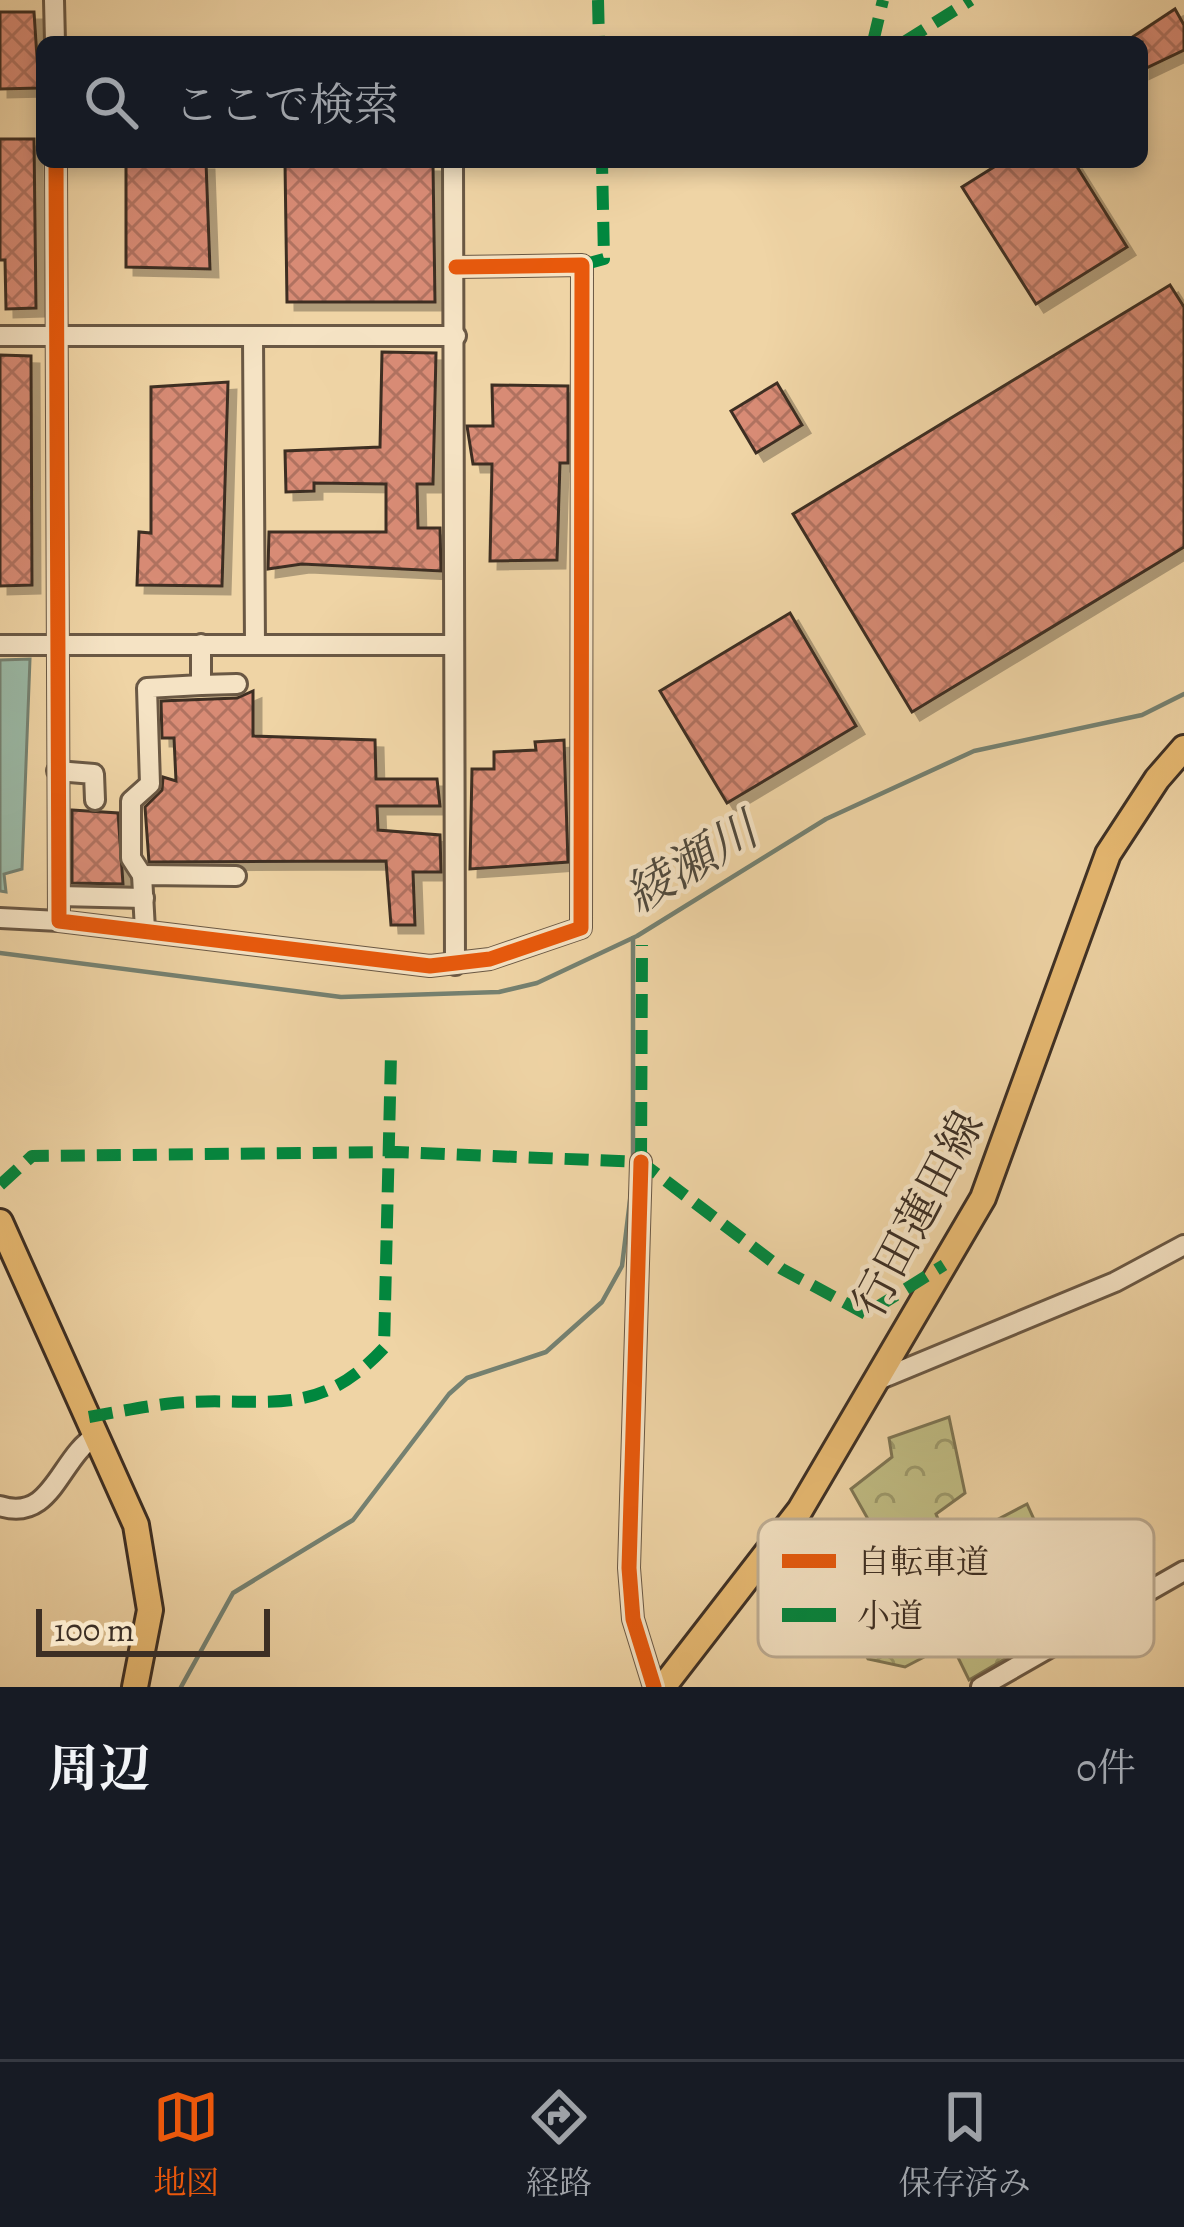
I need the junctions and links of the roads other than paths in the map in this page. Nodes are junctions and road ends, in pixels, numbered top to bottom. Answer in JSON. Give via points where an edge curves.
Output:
{"nodes":[{"id":1,"x":54,"y":0,"type":"edge"},
{"id":2,"x":55,"y":36,"type":"edge"},
{"id":3,"x":56,"y":168,"type":"edge"},
{"id":4,"x":454,"y":168,"type":"edge"},
{"id":5,"x":456,"y":267,"type":"junction"},
{"id":6,"x":0,"y":336,"type":"edge"},
{"id":7,"x":56,"y":336,"type":"junction"},
{"id":8,"x":456,"y":336,"type":"junction"},
{"id":9,"x":254,"y":338,"type":"junction"},
{"id":10,"x":57,"y":644,"type":"junction"},
{"id":11,"x":201,"y":644,"type":"junction"},
{"id":12,"x":255,"y":644,"type":"junction"},
{"id":13,"x":0,"y":645,"type":"edge"},
{"id":14,"x":453,"y":645,"type":"junction"},
{"id":15,"x":237,"y":684,"type":"dead end"},
{"id":16,"x":201,"y":685,"type":"junction"},
{"id":17,"x":1184,"y":748,"type":"edge"},
{"id":18,"x":57,"y":771,"type":"junction"},
{"id":19,"x":94,"y":800,"type":"dead end"},
{"id":20,"x":142,"y":874,"type":"junction"},
{"id":21,"x":236,"y":876,"type":"dead end"},
{"id":22,"x":59,"y":896,"type":"junction"},
{"id":23,"x":143,"y":898,"type":"junction"},
{"id":24,"x":0,"y":918,"type":"edge"},
{"id":25,"x":59,"y":921,"type":"junction"},
{"id":26,"x":145,"y":930,"type":"junction"},
{"id":27,"x":455,"y":965,"type":"junction"},
{"id":28,"x":641,"y":1162,"type":"dead end"},
{"id":29,"x":0,"y":1222,"type":"edge"},
{"id":30,"x":1184,"y":1245,"type":"edge"},
{"id":31,"x":876,"y":1381,"type":"junction"},
{"id":32,"x":97,"y":1435,"type":"junction"},
{"id":33,"x":0,"y":1506,"type":"edge"},
{"id":34,"x":793,"y":1519,"type":"edge"},
{"id":35,"x":758,"y":1564,"type":"edge"},
{"id":36,"x":1184,"y":1571,"type":"edge"},
{"id":37,"x":1154,"y":1590,"type":"edge"},
{"id":38,"x":1047,"y":1657,"type":"edge"},
{"id":39,"x":1009,"y":1681,"type":"edge"},
{"id":40,"x":135,"y":1687,"type":"edge"},
{"id":41,"x":654,"y":1687,"type":"edge"},
{"id":42,"x":663,"y":1687,"type":"edge"},
{"id":43,"x":981,"y":1687,"type":"edge"}],
"edges":[{"from":1,"to":2,"type":"street"},
{"from":3,"to":7,"type":"street"},
{"from":4,"to":5,"type":"street"},
{"from":5,"to":8,"type":"street"},
{"from":5,"to":27,"type":"street","via":[[582,265],[586,522],[581,928]]},
{"from":6,"to":7,"type":"street"},
{"from":7,"to":9,"type":"street"},
{"from":7,"to":10,"type":"street"},
{"from":8,"to":9,"type":"street"},
{"from":8,"to":14,"type":"street"},
{"from":9,"to":12,"type":"street"},
{"from":10,"to":11,"type":"street"},
{"from":10,"to":13,"type":"street"},
{"from":10,"to":18,"type":"street"},
{"from":11,"to":12,"type":"street"},
{"from":11,"to":16,"type":"street"},
{"from":12,"to":14,"type":"street"},
{"from":14,"to":27,"type":"street"},
{"from":15,"to":16,"type":"street"},
{"from":16,"to":20,"type":"street","via":[[147,688],[150,784],[131,801],[131,858]]},
{"from":17,"to":31,"type":"main road","name":"行田蓮田線","via":[[1108,854],[982,1198]]},
{"from":18,"to":19,"type":"street","via":[[94,774]]},
{"from":18,"to":22,"type":"street"},
{"from":20,"to":21,"type":"street"},
{"from":20,"to":23,"type":"street"},
{"from":22,"to":23,"type":"street"},
{"from":22,"to":25,"type":"street"},
{"from":23,"to":26,"type":"street"},
{"from":24,"to":25,"type":"street"},
{"from":25,"to":26,"type":"street"},
{"from":26,"to":27,"type":"street"},
{"from":28,"to":41,"type":"street","via":[[629,1568],[633,1619]]},
{"from":29,"to":32,"type":"main road"},
{"from":30,"to":31,"type":"street"},
{"from":31,"to":34,"type":"main road","name":"行田蓮田線"},
{"from":32,"to":33,"type":"street","via":[[78,1446],[43,1502]]},
{"from":32,"to":40,"type":"main road","via":[[136,1525],[149,1581]]},
{"from":35,"to":42,"type":"main road","name":"行田蓮田線"},
{"from":36,"to":37,"type":"street"},
{"from":38,"to":39,"type":"street"},
{"from":39,"to":43,"type":"street"}]}
